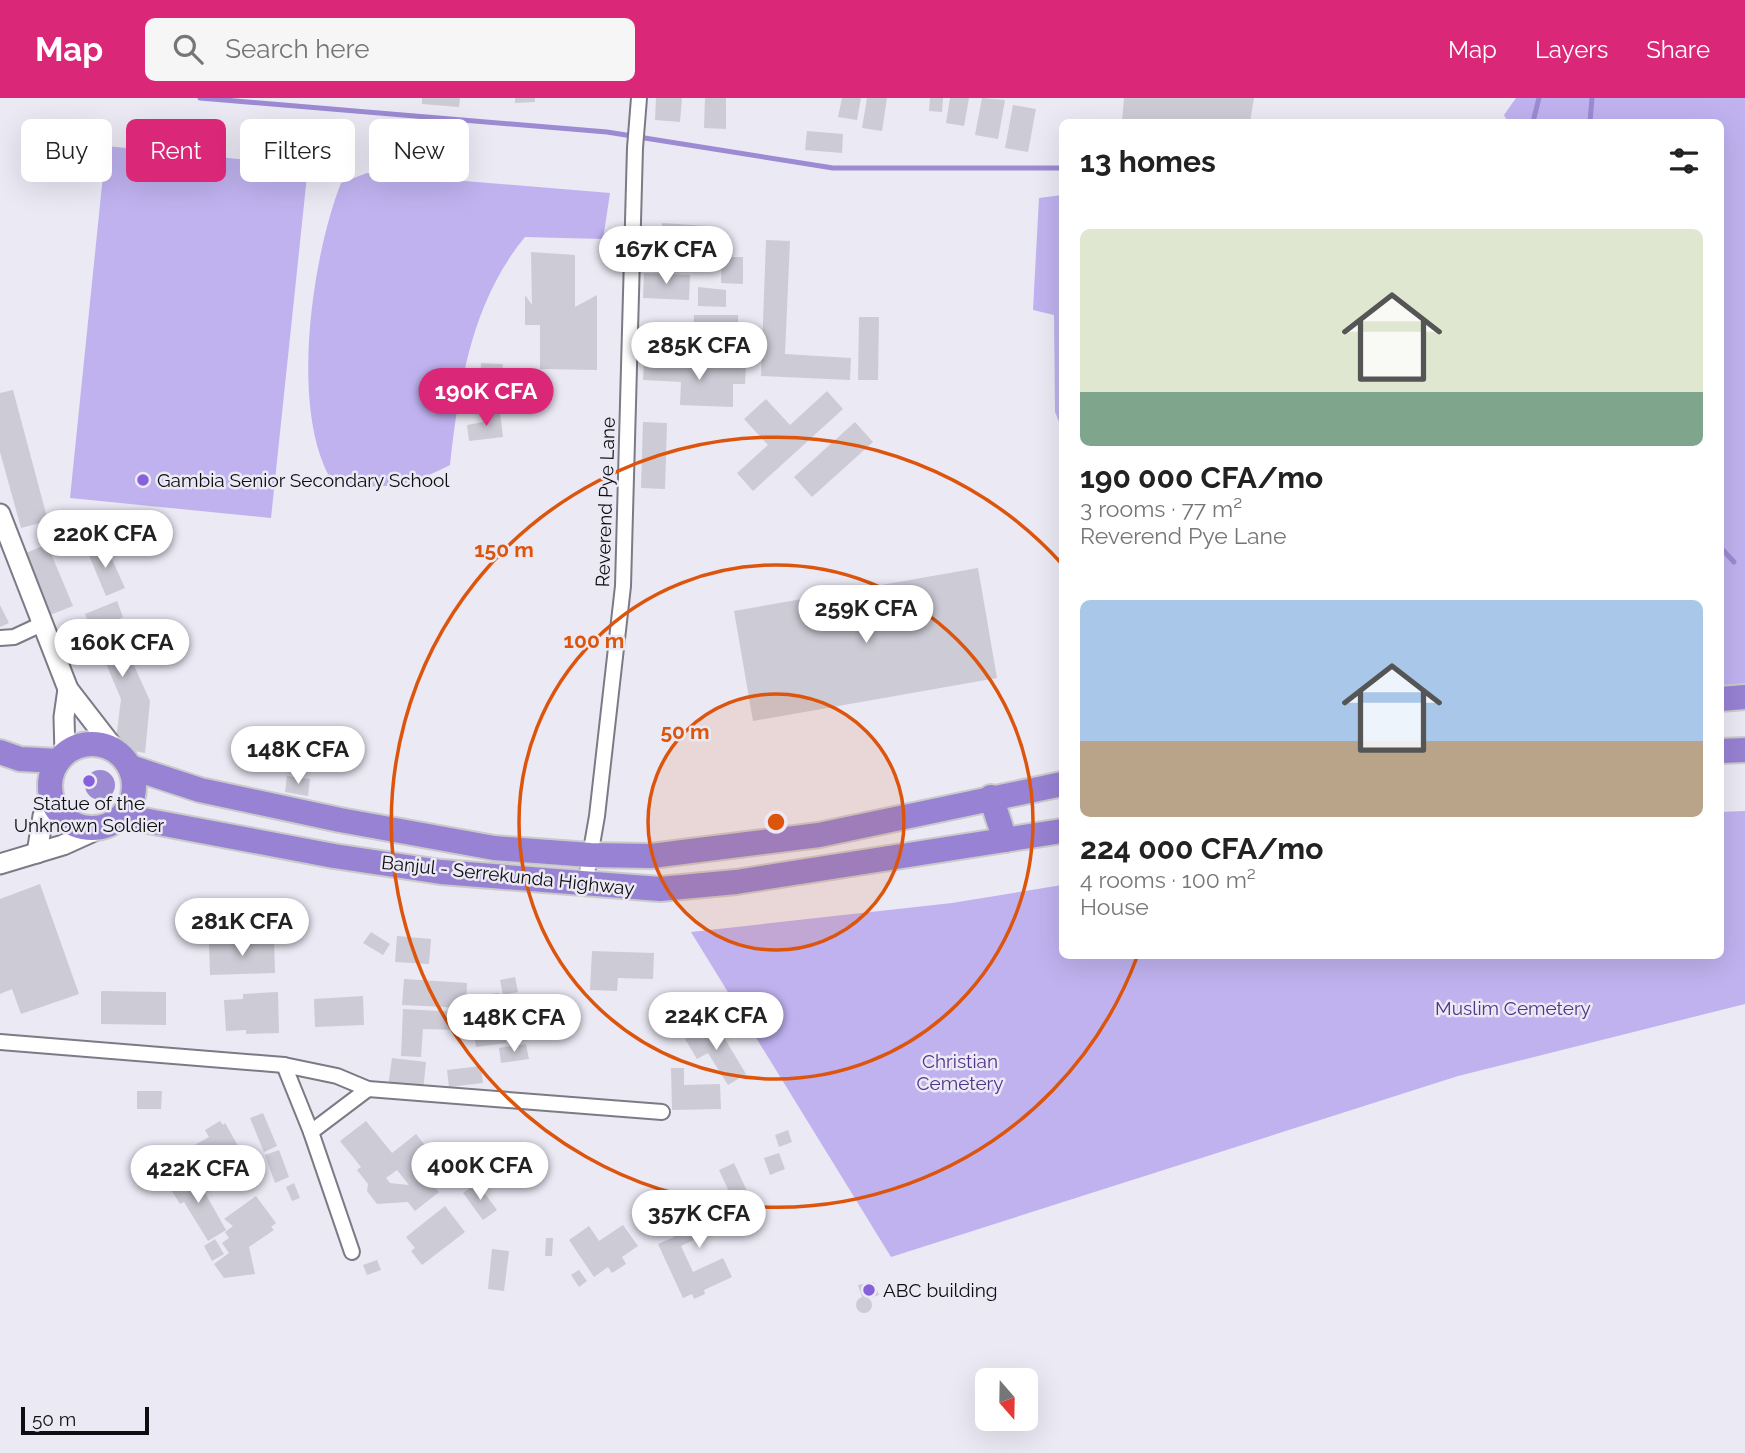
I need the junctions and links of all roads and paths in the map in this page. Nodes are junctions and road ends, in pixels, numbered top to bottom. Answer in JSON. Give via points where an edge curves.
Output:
{"nodes":[{"id":1,"x":639,"y":98,"type":"edge"},
{"id":2,"x":0,"y":514,"type":"edge"},
{"id":3,"x":42,"y":624,"type":"junction"},
{"id":4,"x":0,"y":638,"type":"edge"},
{"id":5,"x":68,"y":689,"type":"junction"},
{"id":6,"x":1745,"y":697,"type":"edge"},
{"id":7,"x":1724,"y":699,"type":"edge"},
{"id":8,"x":1745,"y":750,"type":"edge"},
{"id":9,"x":1724,"y":751,"type":"edge"},
{"id":10,"x":10,"y":755,"type":"edge"},
{"id":11,"x":123,"y":759,"type":"junction"},
{"id":12,"x":56,"y":775,"type":"junction"},
{"id":13,"x":1059,"y":785,"type":"edge"},
{"id":14,"x":991,"y":797,"type":"junction"},
{"id":15,"x":113,"y":821,"type":"junction"},
{"id":16,"x":1059,"y":831,"type":"edge"},
{"id":17,"x":1005,"y":840,"type":"junction"},
{"id":18,"x":37,"y":853,"type":"junction"},
{"id":19,"x":590,"y":855,"type":"junction"},
{"id":20,"x":0,"y":864,"type":"edge"},
{"id":21,"x":585,"y":885,"type":"junction"},
{"id":22,"x":0,"y":1042,"type":"edge"},
{"id":23,"x":284,"y":1065,"type":"junction"},
{"id":24,"x":368,"y":1089,"type":"junction"},
{"id":25,"x":662,"y":1112,"type":"dead end"},
{"id":26,"x":311,"y":1132,"type":"junction"},
{"id":27,"x":352,"y":1252,"type":"dead end"}],
"edges":[{"from":1,"to":19,"type":"street","name":"Reverend Pye Lane","via":[[623,586]]},
{"from":2,"to":3,"type":"street"},
{"from":3,"to":4,"type":"street"},
{"from":3,"to":5,"type":"street"},
{"from":5,"to":11,"type":"street"},
{"from":5,"to":12,"type":"street"},
{"from":6,"to":7,"type":"highway"},
{"from":8,"to":9,"type":"highway"},
{"from":10,"to":12,"type":"highway","via":[[38,778]]},
{"from":11,"to":12,"type":"highway","via":[[90,744]]},
{"from":11,"to":15,"type":"highway","via":[[134,784],[131,801]]},
{"from":11,"to":19,"type":"highway","name":"Banjul - Serrekunda Highway","via":[[200,790],[340,820],[494,848]]},
{"from":12,"to":15,"type":"highway","via":[[68,821],[80,826]]},
{"from":12,"to":18,"type":"street"},
{"from":13,"to":14,"type":"highway","name":"Banjul - Serrekunda Highway"},
{"from":14,"to":17,"type":"highway"},
{"from":14,"to":19,"type":"highway","name":"Banjul - Serrekunda Highway","via":[[819,835],[651,856]]},
{"from":15,"to":18,"type":"street"},
{"from":15,"to":21,"type":"highway","name":"Banjul - Serrekunda Highway","via":[[441,872]]},
{"from":16,"to":17,"type":"highway","name":"Banjul - Serrekunda Highway"},
{"from":17,"to":21,"type":"highway","name":"Banjul - Serrekunda Highway","via":[[736,882],[660,889]]},
{"from":18,"to":20,"type":"street"},
{"from":19,"to":21,"type":"street","name":"Reverend Pye Lane"},
{"from":22,"to":23,"type":"street"},
{"from":23,"to":24,"type":"street","via":[[337,1076]]},
{"from":23,"to":26,"type":"street"},
{"from":24,"to":25,"type":"street"},
{"from":24,"to":26,"type":"street"},
{"from":26,"to":27,"type":"street"}]}
